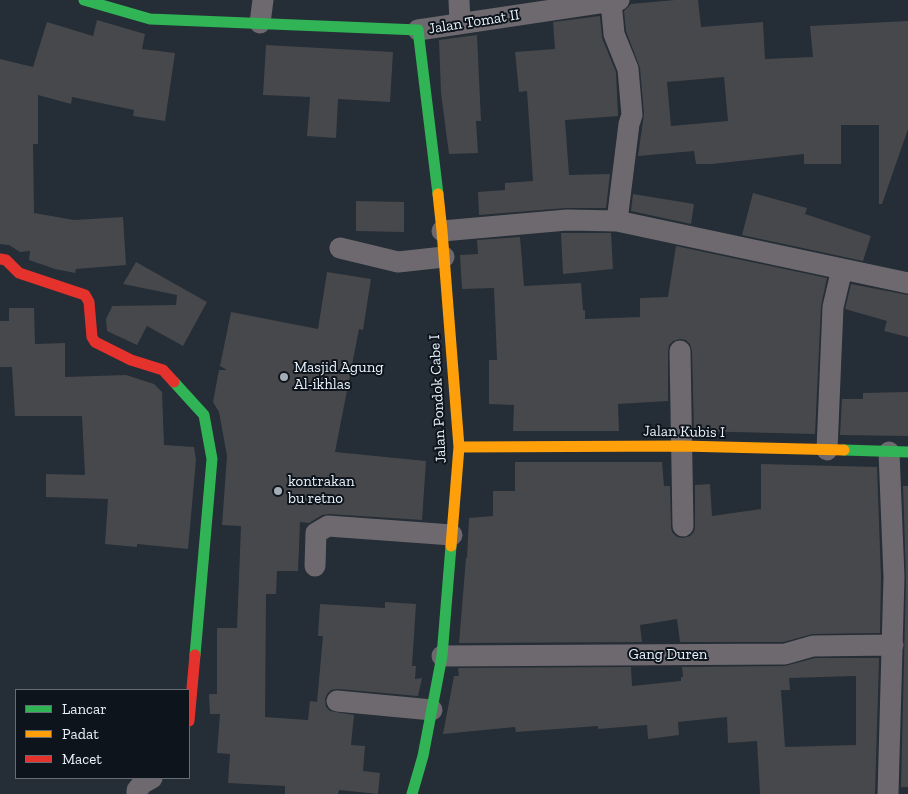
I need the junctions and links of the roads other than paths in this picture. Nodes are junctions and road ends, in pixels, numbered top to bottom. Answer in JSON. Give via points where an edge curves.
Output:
{"nodes":[{"id":1,"x":84,"y":0,"type":"edge"},
{"id":2,"x":263,"y":0,"type":"edge"},
{"id":3,"x":458,"y":0,"type":"edge"},
{"id":4,"x":615,"y":0,"type":"edge"},
{"id":5,"x":574,"y":3,"type":"edge"},
{"id":6,"x":260,"y":23,"type":"junction"},
{"id":7,"x":460,"y":24,"type":"junction"},
{"id":8,"x":418,"y":30,"type":"junction"},
{"id":9,"x":617,"y":221,"type":"junction"},
{"id":10,"x":442,"y":231,"type":"junction"},
{"id":11,"x":340,"y":248,"type":"dead end"},
{"id":12,"x":444,"y":257,"type":"junction"},
{"id":13,"x":0,"y":260,"type":"edge"},
{"id":14,"x":842,"y":269,"type":"junction"},
{"id":15,"x":908,"y":284,"type":"edge"},
{"id":16,"x":680,"y":351,"type":"dead end"},
{"id":17,"x":682,"y":446,"type":"junction"},
{"id":18,"x":459,"y":447,"type":"junction"},
{"id":19,"x":827,"y":450,"type":"junction"},
{"id":20,"x":898,"y":452,"type":"edge"},
{"id":21,"x":683,"y":526,"type":"dead end"},
{"id":22,"x":452,"y":535,"type":"junction"},
{"id":23,"x":315,"y":566,"type":"dead end"},
{"id":24,"x":892,"y":645,"type":"junction"},
{"id":25,"x":442,"y":656,"type":"junction"},
{"id":26,"x":337,"y":701,"type":"dead end"},
{"id":27,"x":190,"y":709,"type":"edge"},
{"id":28,"x":432,"y":710,"type":"junction"},
{"id":29,"x":150,"y":779,"type":"edge"},
{"id":30,"x":137,"y":794,"type":"edge"},
{"id":31,"x":412,"y":794,"type":"edge"},
{"id":32,"x":888,"y":794,"type":"edge"}],
"edges":[{"from":1,"to":6,"type":"street","via":[[150,18]]},
{"from":2,"to":6,"type":"street"},
{"from":3,"to":7,"type":"street"},
{"from":4,"to":5,"type":"street","name":"Jalan Tomat II"},
{"from":4,"to":9,"type":"street","via":[[614,34],[628,69],[632,115]]},
{"from":5,"to":7,"type":"street","name":"Jalan Tomat II"},
{"from":6,"to":8,"type":"street"},
{"from":7,"to":8,"type":"street","name":"Jalan Tomat II"},
{"from":8,"to":10,"type":"street","name":"Jalan Pondok Cabe I"},
{"from":9,"to":10,"type":"street","via":[[567,220]]},
{"from":9,"to":14,"type":"street"},
{"from":10,"to":12,"type":"street","name":"Jalan Pondok Cabe I"},
{"from":11,"to":12,"type":"street","via":[[398,262]]},
{"from":12,"to":18,"type":"street","name":"Jalan Pondok Cabe I"},
{"from":13,"to":27,"type":"street","via":[[6,260],[19,273],[85,295],[95,342],[131,360],[163,370],[204,415],[212,459]]},
{"from":14,"to":15,"type":"street"},
{"from":14,"to":19,"type":"street","via":[[832,307]]},
{"from":16,"to":17,"type":"street"},
{"from":17,"to":18,"type":"street","name":"Jalan Kubis I"},
{"from":17,"to":19,"type":"street","name":"Jalan Kubis I"},
{"from":17,"to":21,"type":"street"},
{"from":18,"to":22,"type":"street","name":"Jalan Pondok Cabe I"},
{"from":19,"to":20,"type":"street","name":"Jalan Kubis I"},
{"from":20,"to":24,"type":"street"},
{"from":22,"to":23,"type":"street","via":[[328,526],[316,533]]},
{"from":22,"to":25,"type":"street","name":"Jalan Pondok Cabe I"},
{"from":24,"to":25,"type":"street","name":"Gang Duren","via":[[813,646],[785,654]]},
{"from":24,"to":32,"type":"street"},
{"from":25,"to":28,"type":"street","name":"Jalan Pondok Cabe I"},
{"from":26,"to":28,"type":"street"},
{"from":28,"to":31,"type":"street","name":"Jalan Pondok Cabe I"},
{"from":29,"to":30,"type":"street","via":[[143,783]]}]}
